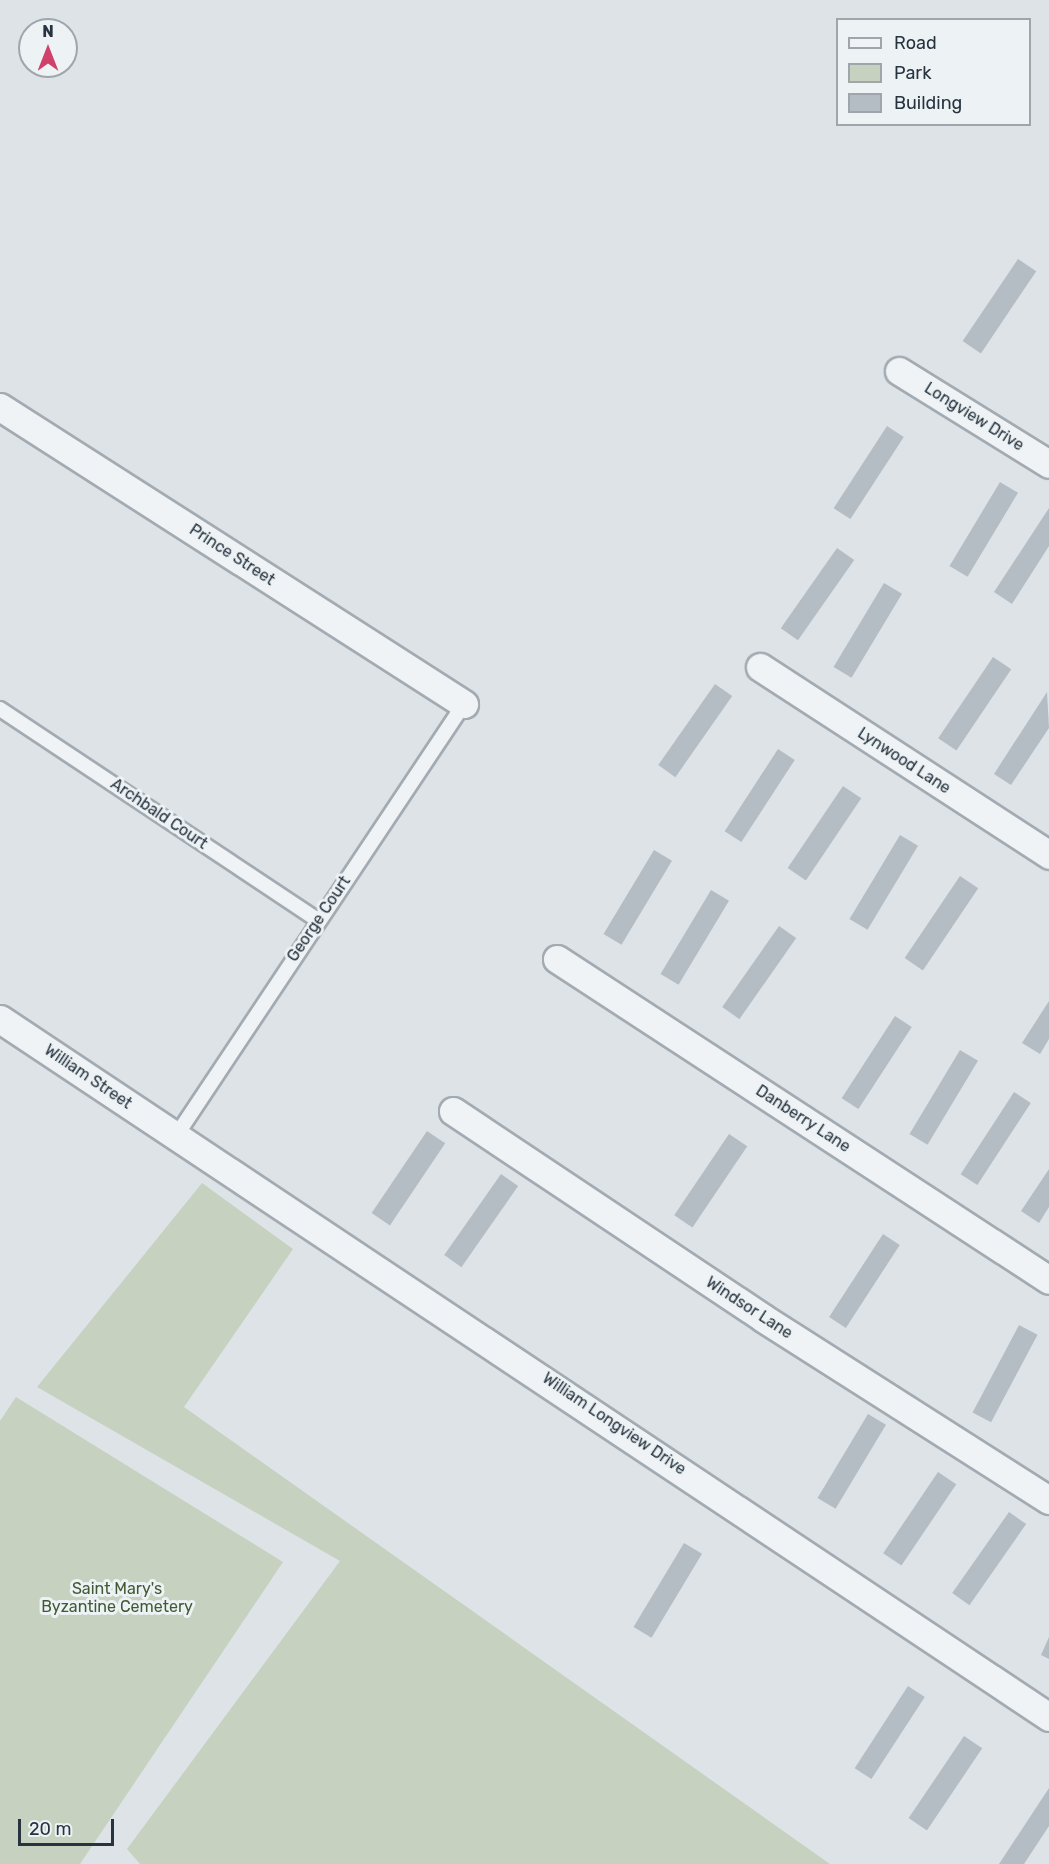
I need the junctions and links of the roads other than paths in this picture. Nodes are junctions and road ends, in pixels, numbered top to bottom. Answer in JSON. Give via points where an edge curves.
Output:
{"nodes":[{"id":1,"x":899,"y":371,"type":"dead end"},
{"id":2,"x":0,"y":407,"type":"edge"},
{"id":3,"x":1049,"y":464,"type":"edge"},
{"id":4,"x":760,"y":668,"type":"dead end"},
{"id":5,"x":464,"y":704,"type":"joint"},
{"id":6,"x":0,"y":709,"type":"edge"},
{"id":7,"x":1049,"y":855,"type":"edge"},
{"id":8,"x":317,"y":920,"type":"junction"},
{"id":9,"x":557,"y":959,"type":"dead end"},
{"id":10,"x":0,"y":1018,"type":"edge"},
{"id":11,"x":453,"y":1111,"type":"dead end"},
{"id":12,"x":176,"y":1136,"type":"junction"},
{"id":13,"x":1049,"y":1280,"type":"edge"},
{"id":14,"x":1049,"y":1500,"type":"edge"},
{"id":15,"x":1049,"y":1717,"type":"edge"}],
"edges":[{"from":1,"to":3,"type":"street","name":"Longview Drive"},
{"from":2,"to":5,"type":"street","name":"Prince Street"},
{"from":4,"to":7,"type":"street","name":"Lynwood Lane"},
{"from":5,"to":8,"type":"lane","name":"George Court"},
{"from":6,"to":8,"type":"lane","name":"Archbald Court"},
{"from":8,"to":12,"type":"lane","name":"George Court"},
{"from":9,"to":13,"type":"street","name":"Danberry Lane"},
{"from":10,"to":12,"type":"street","name":"William Street"},
{"from":11,"to":14,"type":"street","name":"Windsor Lane","via":[[764,1318]]},
{"from":12,"to":15,"type":"street","name":"William Longview Drive"}]}
